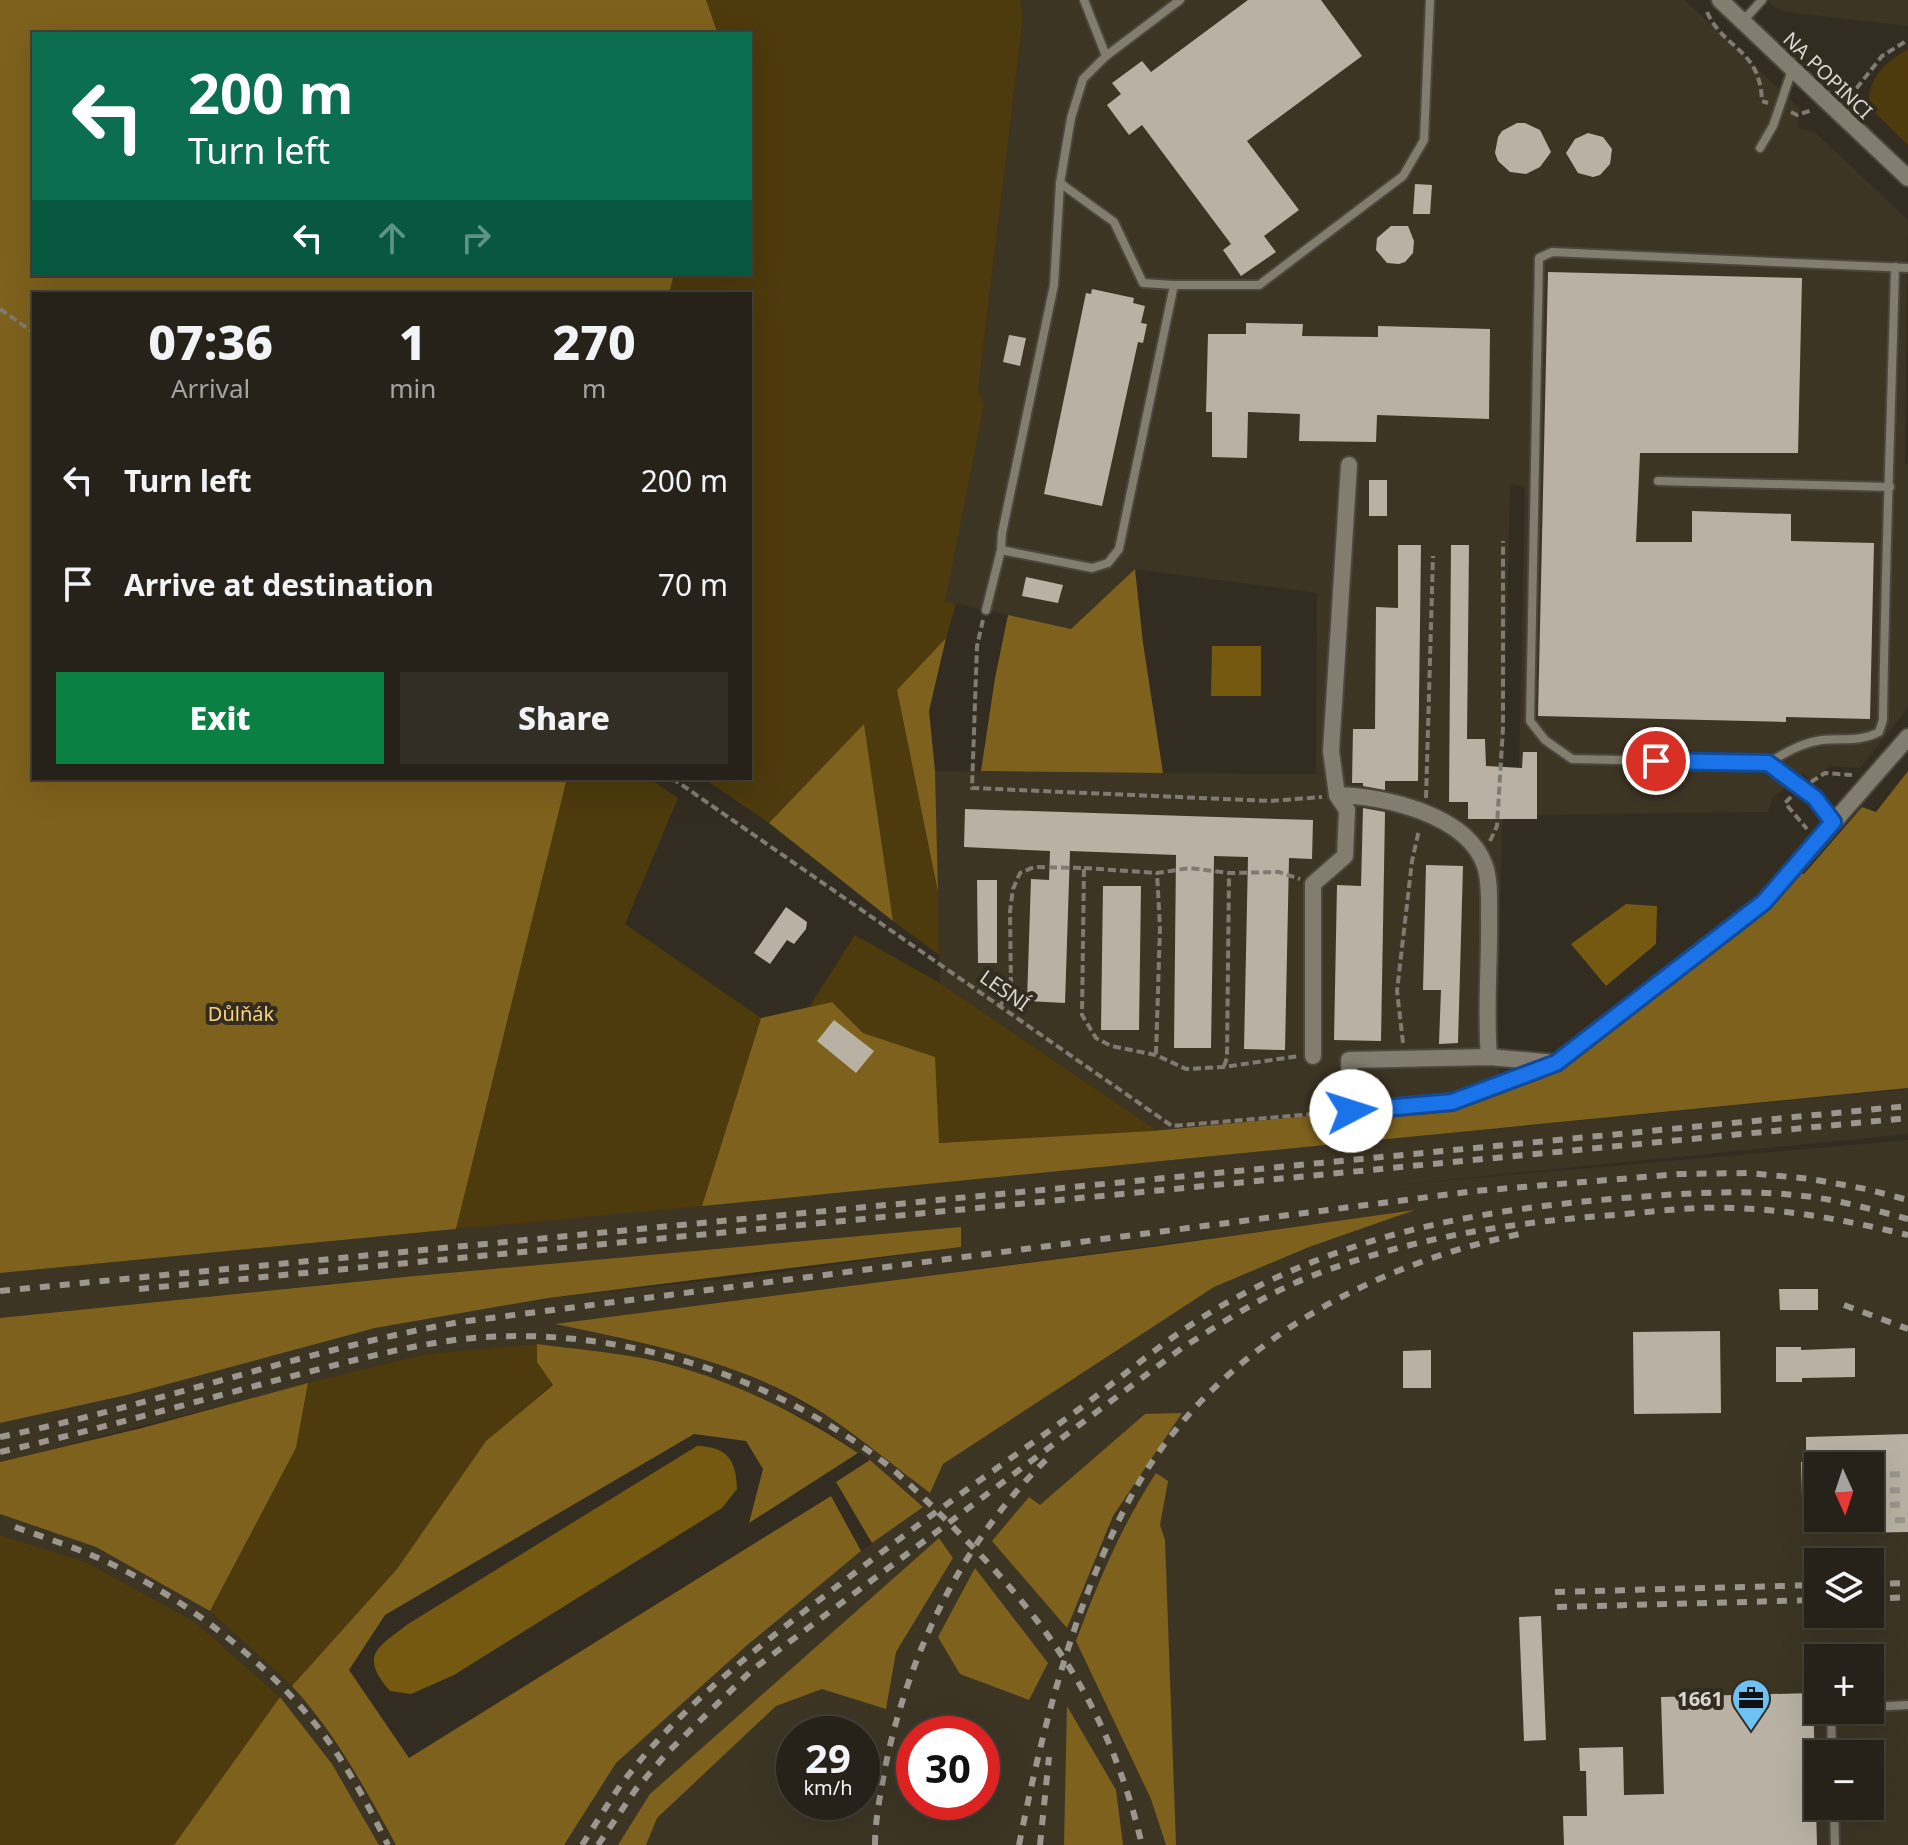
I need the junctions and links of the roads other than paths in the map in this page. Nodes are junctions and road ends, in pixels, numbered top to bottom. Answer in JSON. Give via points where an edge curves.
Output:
{"nodes":[{"id":1,"x":1084,"y":0,"type":"edge"},
{"id":2,"x":1180,"y":0,"type":"edge"},
{"id":3,"x":1430,"y":0,"type":"edge"},
{"id":4,"x":1720,"y":0,"type":"edge"},
{"id":5,"x":1762,"y":0,"type":"edge"},
{"id":6,"x":1743,"y":22,"type":"junction"},
{"id":7,"x":1106,"y":56,"type":"junction"},
{"id":8,"x":1793,"y":69,"type":"junction"},
{"id":9,"x":1760,"y":148,"type":"dead end"},
{"id":10,"x":1908,"y":178,"type":"edge"},
{"id":11,"x":1060,"y":183,"type":"junction"},
{"id":12,"x":1895,"y":267,"type":"junction"},
{"id":13,"x":1908,"y":268,"type":"edge"},
{"id":14,"x":1174,"y":285,"type":"junction"},
{"id":15,"x":1349,"y":465,"type":"dead end"},
{"id":16,"x":1658,"y":481,"type":"dead end"},
{"id":17,"x":1890,"y":487,"type":"junction"},
{"id":18,"x":1001,"y":550,"type":"junction"},
{"id":19,"x":986,"y":610,"type":"road end"},
{"id":20,"x":1908,"y":737,"type":"edge"},
{"id":21,"x":1768,"y":763,"type":"junction"},
{"id":22,"x":1337,"y":795,"type":"junction"},
{"id":23,"x":1833,"y":822,"type":"junction"},
{"id":24,"x":1313,"y":1056,"type":"road end"},
{"id":25,"x":1489,"y":1057,"type":"junction"},
{"id":26,"x":1556,"y":1063,"type":"junction"},
{"id":27,"x":1908,"y":1705,"type":"edge"},
{"id":28,"x":1884,"y":1706,"type":"edge"},
{"id":29,"x":1834,"y":1820,"type":"edge"},
{"id":30,"x":1835,"y":1845,"type":"edge"}],
"edges":[{"from":1,"to":7,"type":"lane"},
{"from":2,"to":7,"type":"lane"},
{"from":3,"to":14,"type":"lane","via":[[1424,140],[1403,176],[1259,285]]},
{"from":4,"to":6,"type":"street","name":"NA POPINCI"},
{"from":5,"to":6,"type":"lane"},
{"from":6,"to":8,"type":"street","name":"NA POPINCI"},
{"from":7,"to":11,"type":"lane","via":[[1083,79]]},
{"from":8,"to":9,"type":"lane"},
{"from":8,"to":10,"type":"street","name":"NA POPINCI"},
{"from":11,"to":14,"type":"lane","via":[[1114,222],[1143,283]]},
{"from":11,"to":18,"type":"lane","via":[[1054,285]]},
{"from":12,"to":13,"type":"lane"},
{"from":12,"to":17,"type":"lane"},
{"from":12,"to":21,"type":"lane","via":[[1552,252],[1539,258],[1530,721],[1545,740],[1572,759]]},
{"from":14,"to":18,"type":"lane","via":[[1119,549],[1108,563],[1092,568]]},
{"from":15,"to":22,"type":"street","via":[[1331,751]]},
{"from":16,"to":17,"type":"lane"},
{"from":17,"to":21,"type":"lane","via":[[1879,732],[1865,739],[1821,740],[1795,747]]},
{"from":18,"to":19,"type":"lane"},
{"from":20,"to":23,"type":"street"},
{"from":21,"to":23,"type":"lane","via":[[1815,798]]},
{"from":22,"to":24,"type":"street","via":[[1347,810],[1345,856],[1313,884]]},
{"from":22,"to":25,"type":"street","via":[[1423,810],[1476,848],[1488,893]]},
{"from":23,"to":26,"type":"street","via":[[1764,902]]},
{"from":25,"to":26,"type":"street"},
{"from":25,"to":26,"type":"street","via":[[1349,1060],[1351,1111],[1452,1102]]},
{"from":27,"to":28,"type":"lane"},
{"from":29,"to":30,"type":"lane"}]}
